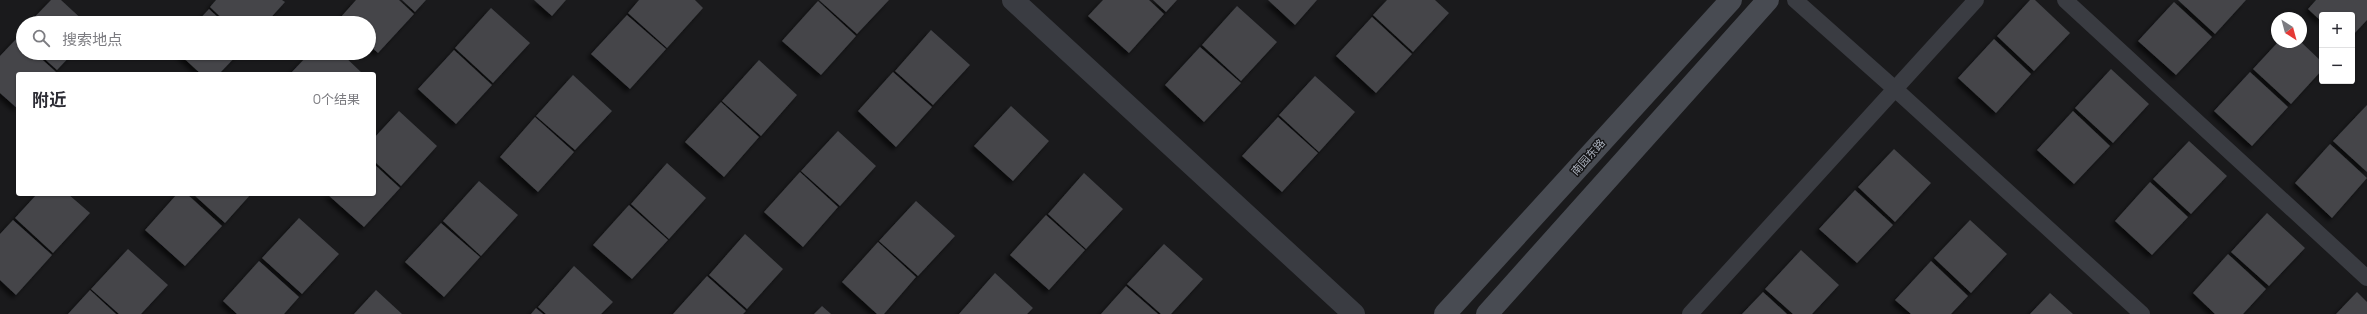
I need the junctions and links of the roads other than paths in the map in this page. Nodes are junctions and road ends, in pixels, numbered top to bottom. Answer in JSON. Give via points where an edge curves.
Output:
{"nodes":[{"id":1,"x":1013,"y":0,"type":"edge"},
{"id":2,"x":1731,"y":0,"type":"edge"},
{"id":3,"x":1768,"y":0,"type":"edge"},
{"id":4,"x":1794,"y":0,"type":"edge"},
{"id":5,"x":1976,"y":0,"type":"edge"},
{"id":6,"x":2065,"y":0,"type":"edge"},
{"id":7,"x":1895,"y":89,"type":"junction"},
{"id":8,"x":2367,"y":278,"type":"edge"},
{"id":9,"x":1354,"y":314,"type":"edge"},
{"id":10,"x":1445,"y":314,"type":"edge"},
{"id":11,"x":1487,"y":314,"type":"edge"},
{"id":12,"x":1690,"y":314,"type":"edge"},
{"id":13,"x":2142,"y":314,"type":"edge"}],
"edges":[{"from":1,"to":9,"type":"street"},
{"from":2,"to":10,"type":"main road","name":"南园东路"},
{"from":3,"to":11,"type":"main road"},
{"from":4,"to":7,"type":"lane"},
{"from":5,"to":7,"type":"lane"},
{"from":6,"to":8,"type":"lane"},
{"from":7,"to":12,"type":"lane"},
{"from":7,"to":13,"type":"lane"}]}
